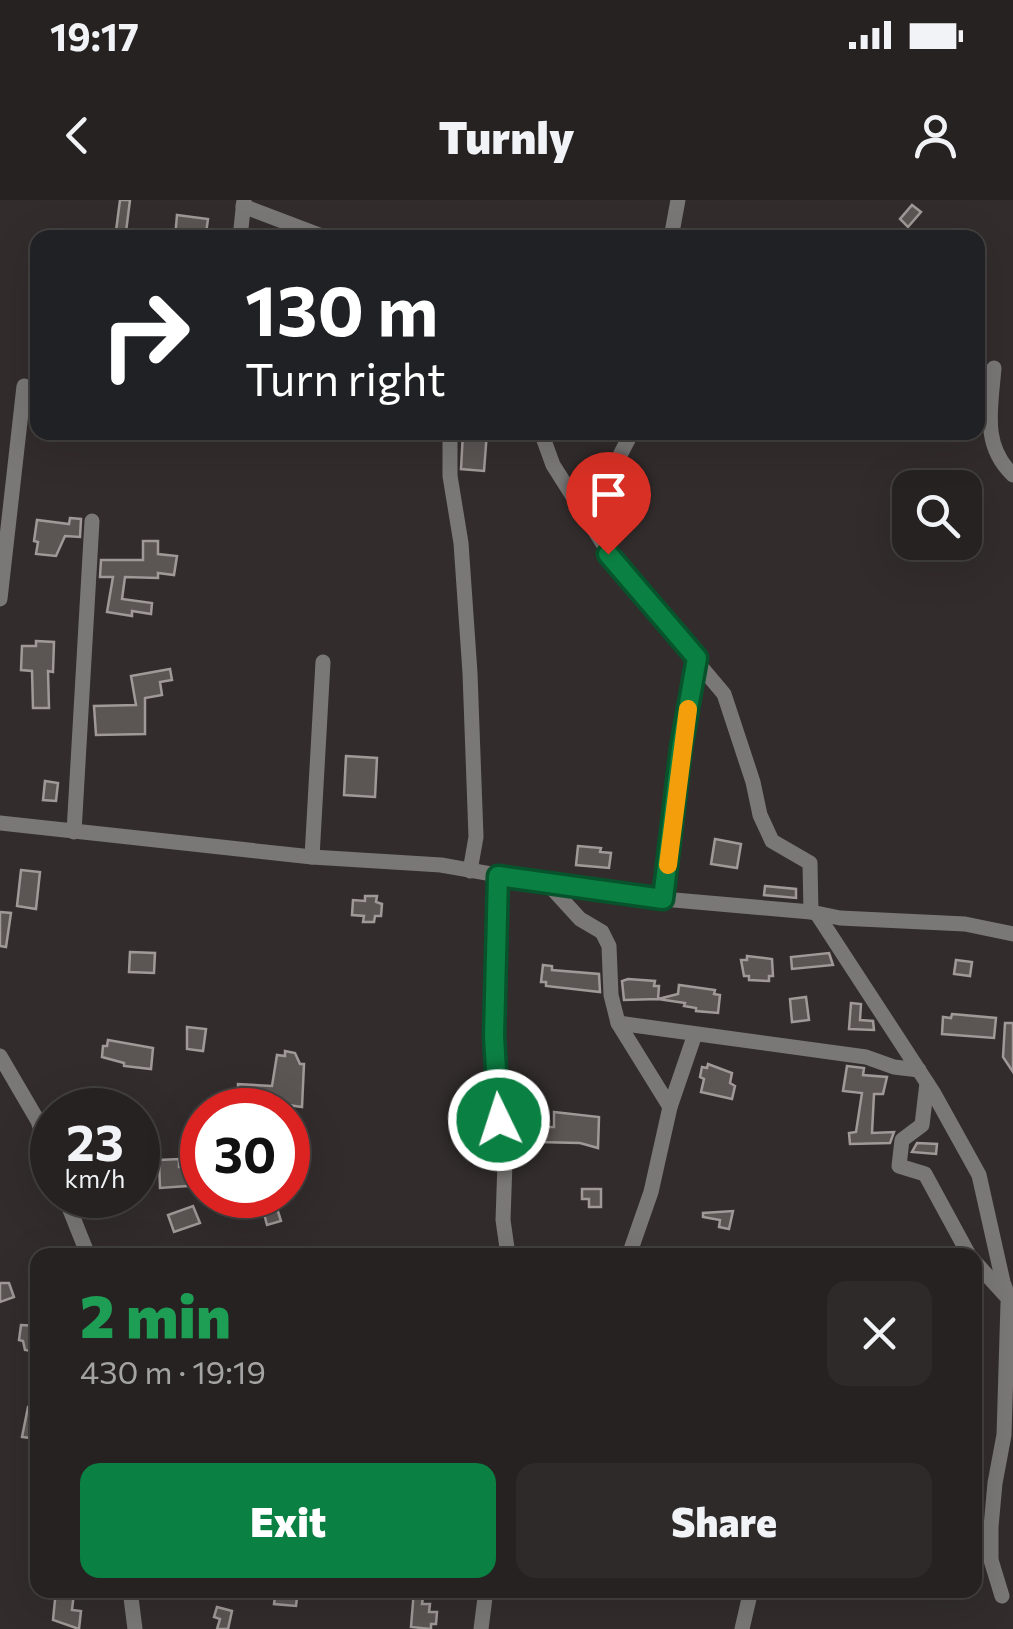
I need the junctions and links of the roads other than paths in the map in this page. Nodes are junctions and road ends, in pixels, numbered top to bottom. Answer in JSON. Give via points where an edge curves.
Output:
{"nodes":[{"id":1,"x":678,"y":200,"type":"edge"},
{"id":2,"x":243,"y":203,"type":"edge"},
{"id":3,"x":241,"y":230,"type":"edge"},
{"id":4,"x":309,"y":230,"type":"edge"},
{"id":5,"x":672,"y":230,"type":"edge"},
{"id":6,"x":994,"y":368,"type":"dead end"},
{"id":7,"x":24,"y":386,"type":"dead end"},
{"id":8,"x":450,"y":440,"type":"edge"},
{"id":9,"x":544,"y":440,"type":"edge"},
{"id":10,"x":628,"y":440,"type":"edge"},
{"id":11,"x":1013,"y":475,"type":"edge"},
{"id":12,"x":92,"y":521,"type":"dead end"},
{"id":13,"x":601,"y":538,"type":"junction"},
{"id":14,"x":0,"y":599,"type":"edge"},
{"id":15,"x":697,"y":658,"type":"junction"},
{"id":16,"x":323,"y":662,"type":"dead end"},
{"id":17,"x":0,"y":824,"type":"edge"},
{"id":18,"x":74,"y":832,"type":"junction"},
{"id":19,"x":312,"y":857,"type":"junction"},
{"id":20,"x":470,"y":871,"type":"junction"},
{"id":21,"x":498,"y":876,"type":"junction"},
{"id":22,"x":548,"y":884,"type":"junction"},
{"id":23,"x":663,"y":899,"type":"junction"},
{"id":24,"x":814,"y":913,"type":"junction"},
{"id":25,"x":1013,"y":934,"type":"edge"},
{"id":26,"x":618,"y":1023,"type":"junction"},
{"id":27,"x":695,"y":1034,"type":"junction"},
{"id":28,"x":0,"y":1056,"type":"edge"},
{"id":29,"x":923,"y":1077,"type":"junction"},
{"id":30,"x":30,"y":1107,"type":"edge"},
{"id":31,"x":670,"y":1107,"type":"junction"},
{"id":32,"x":73,"y":1218,"type":"edge"},
{"id":33,"x":85,"y":1248,"type":"edge"},
{"id":34,"x":507,"y":1248,"type":"edge"},
{"id":35,"x":632,"y":1248,"type":"edge"},
{"id":36,"x":965,"y":1248,"type":"edge"},
{"id":37,"x":982,"y":1270,"type":"edge"},
{"id":38,"x":1009,"y":1303,"type":"edge"},
{"id":39,"x":1002,"y":1596,"type":"dead end"},
{"id":40,"x":131,"y":1598,"type":"edge"},
{"id":41,"x":485,"y":1598,"type":"edge"},
{"id":42,"x":749,"y":1598,"type":"edge"},
{"id":43,"x":135,"y":1629,"type":"edge"},
{"id":44,"x":481,"y":1629,"type":"edge"},
{"id":45,"x":742,"y":1629,"type":"edge"}],
"edges":[{"from":1,"to":5,"type":"street"},
{"from":2,"to":3,"type":"street"},
{"from":2,"to":4,"type":"street"},
{"from":6,"to":11,"type":"street","via":[[990,438]]},
{"from":7,"to":14,"type":"street"},
{"from":8,"to":20,"type":"street","via":[[470,673],[476,837]]},
{"from":9,"to":13,"type":"street","via":[[552,465]]},
{"from":10,"to":13,"type":"street","via":[[600,502]]},
{"from":12,"to":18,"type":"street"},
{"from":13,"to":15,"type":"street","via":[[621,572]]},
{"from":15,"to":23,"type":"street"},
{"from":15,"to":24,"type":"street","via":[[724,694],[772,841],[810,863]]},
{"from":16,"to":19,"type":"street"},
{"from":17,"to":18,"type":"street"},
{"from":18,"to":19,"type":"street"},
{"from":19,"to":20,"type":"street"},
{"from":20,"to":21,"type":"street"},
{"from":21,"to":22,"type":"street"},
{"from":21,"to":34,"type":"street","via":[[494,1036]]},
{"from":22,"to":23,"type":"street"},
{"from":22,"to":26,"type":"street","via":[[602,932]]},
{"from":23,"to":24,"type":"street"},
{"from":24,"to":25,"type":"street","via":[[966,924]]},
{"from":24,"to":29,"type":"street"},
{"from":26,"to":27,"type":"street"},
{"from":26,"to":31,"type":"street"},
{"from":27,"to":29,"type":"street","via":[[866,1056]]},
{"from":27,"to":31,"type":"street"},
{"from":28,"to":30,"type":"street"},
{"from":29,"to":36,"type":"street","via":[[922,1125],[902,1140],[899,1166],[925,1174]]},
{"from":29,"to":38,"type":"street","via":[[979,1175]]},
{"from":31,"to":35,"type":"street"},
{"from":32,"to":33,"type":"street"},
{"from":37,"to":38,"type":"street"},
{"from":38,"to":39,"type":"street","via":[[1006,1420],[991,1560]]},
{"from":40,"to":43,"type":"street"},
{"from":41,"to":44,"type":"street"},
{"from":42,"to":45,"type":"street"}]}
